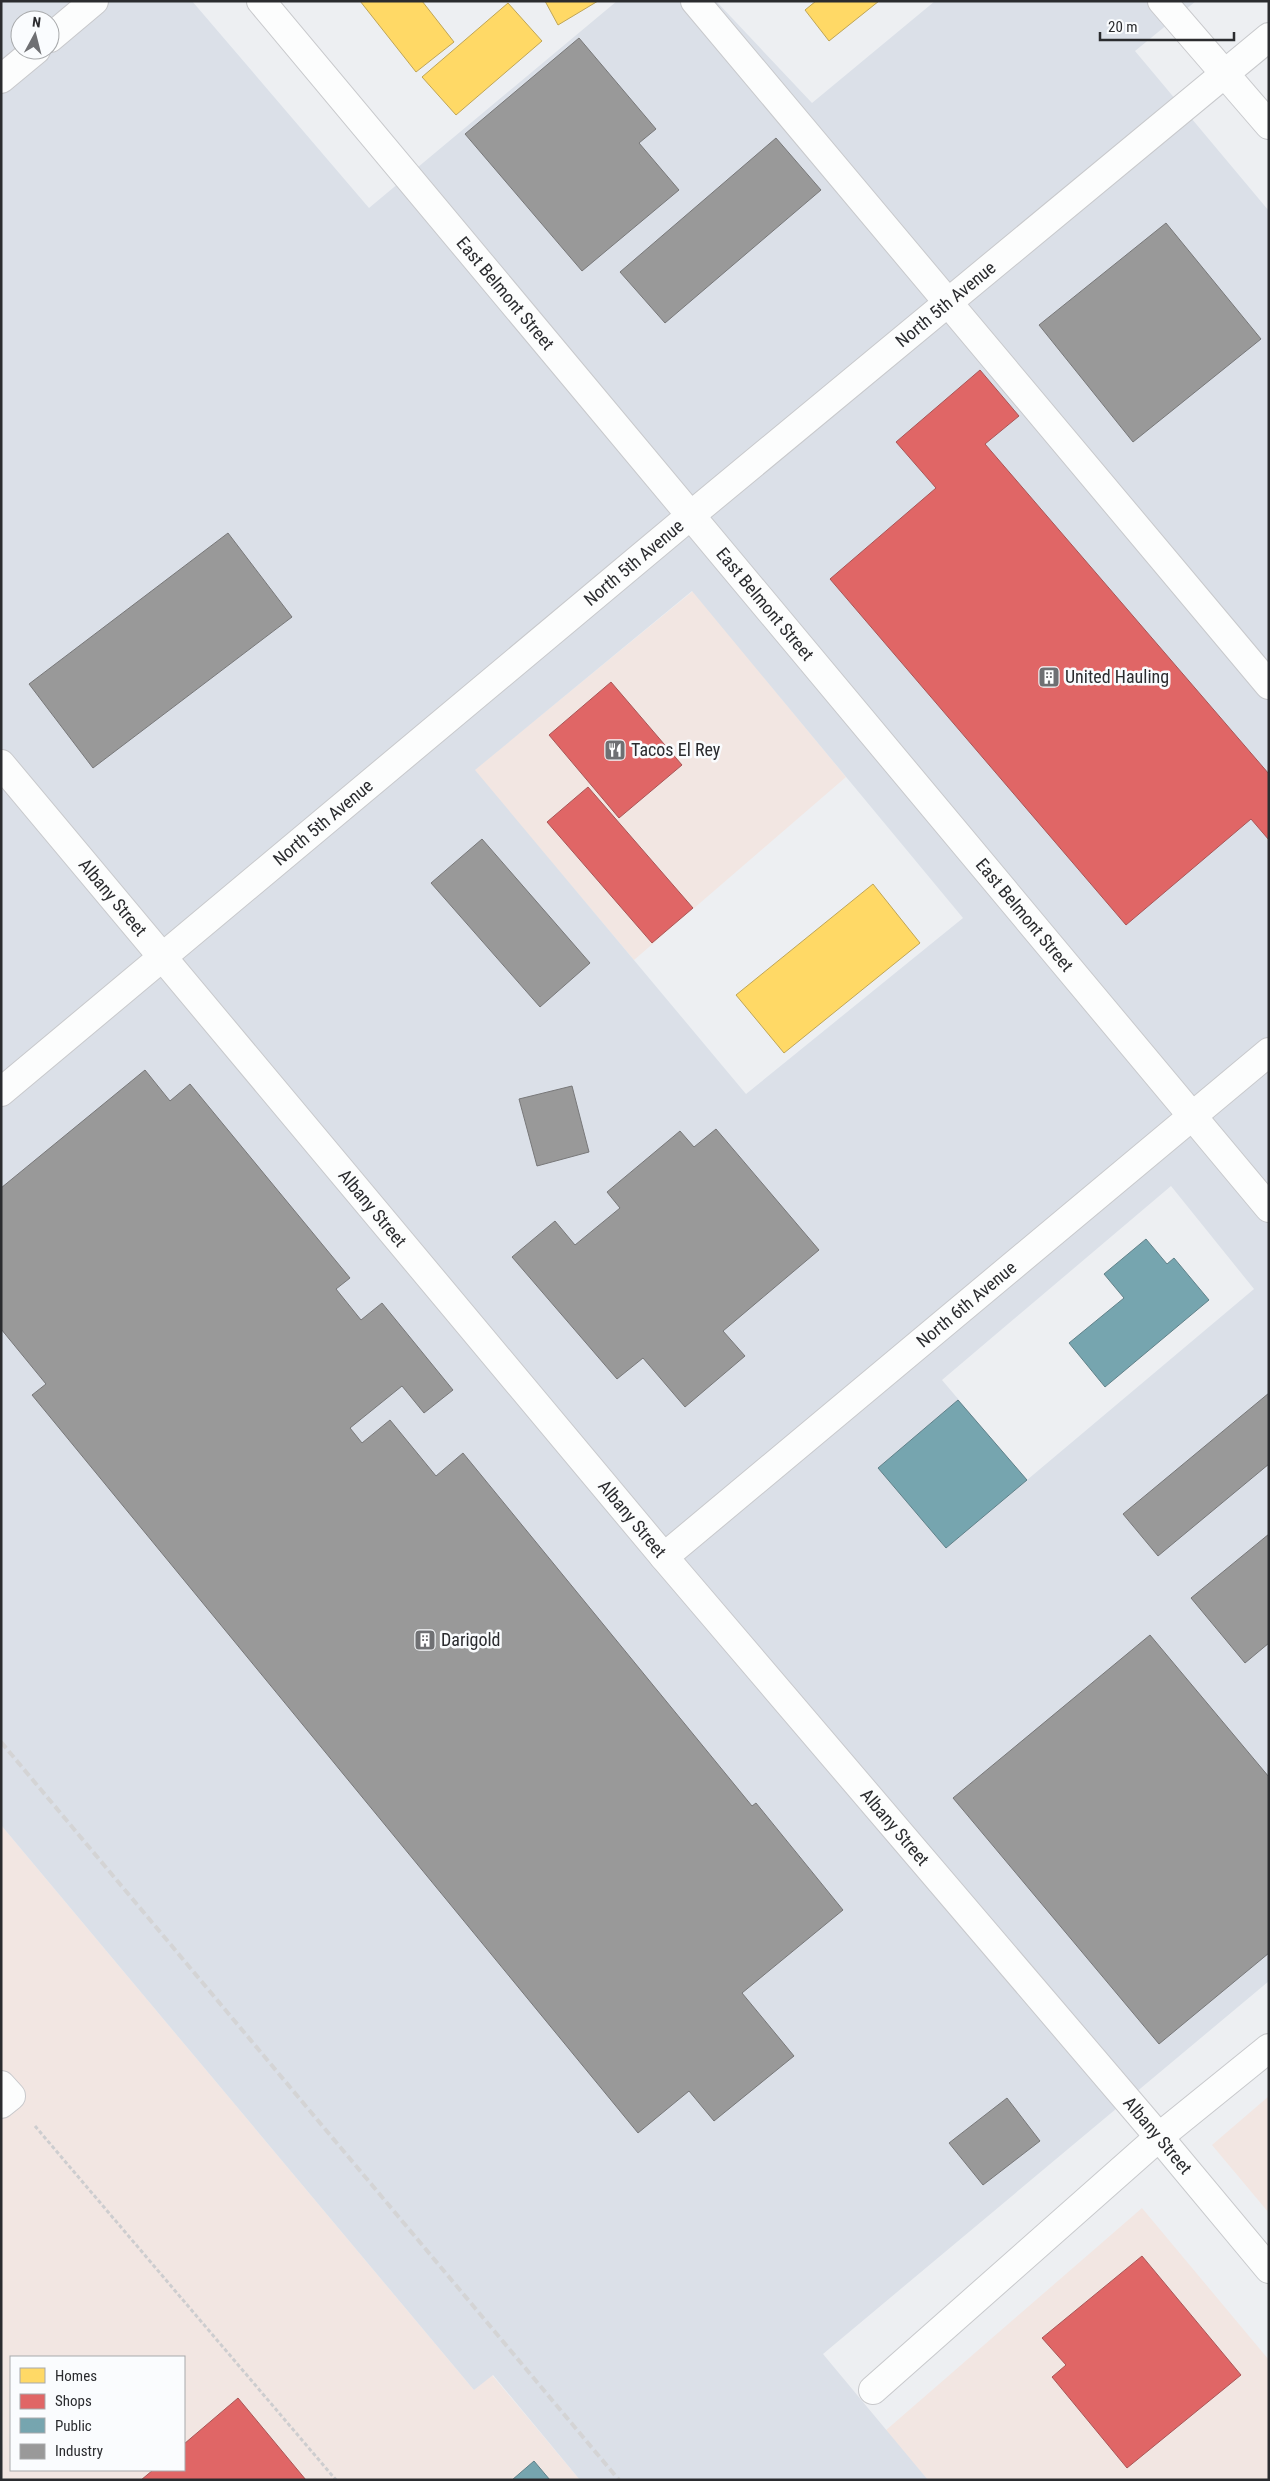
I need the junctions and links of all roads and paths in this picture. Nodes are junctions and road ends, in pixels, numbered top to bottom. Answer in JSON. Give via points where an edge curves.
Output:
{"nodes":[{"id":1,"x":94,"y":1,"type":"edge"},
{"id":2,"x":261,"y":1,"type":"edge"},
{"id":3,"x":695,"y":1,"type":"edge"},
{"id":4,"x":1162,"y":1,"type":"edge"},
{"id":5,"x":60,"y":30,"type":"edge"},
{"id":6,"x":1269,"y":37,"type":"edge"},
{"id":7,"x":24,"y":60,"type":"edge"},
{"id":8,"x":1225,"y":73,"type":"junction"},
{"id":9,"x":1,"y":79,"type":"edge"},
{"id":10,"x":1269,"y":125,"type":"edge"},
{"id":11,"x":948,"y":303,"type":"junction"},
{"id":12,"x":690,"y":516,"type":"junction"},
{"id":13,"x":1269,"y":685,"type":"edge"},
{"id":14,"x":1,"y":764,"type":"edge"},
{"id":15,"x":163,"y":956,"type":"junction"},
{"id":16,"x":1269,"y":1052,"type":"edge"},
{"id":17,"x":1,"y":1092,"type":"edge"},
{"id":18,"x":1192,"y":1116,"type":"junction"},
{"id":19,"x":1269,"y":1208,"type":"edge"},
{"id":20,"x":664,"y":1557,"type":"junction"},
{"id":21,"x":1269,"y":2048,"type":"edge"},
{"id":22,"x":4,"y":2095,"type":"edge"},
{"id":23,"x":1159,"y":2137,"type":"junction"},
{"id":24,"x":1269,"y":2269,"type":"edge"},
{"id":25,"x":874,"y":2390,"type":"dead end"},
{"id":26,"x":336,"y":2480,"type":"edge"}],
"edges":[{"from":1,"to":5,"type":"street"},
{"from":2,"to":12,"type":"street","name":"East Belmont Street"},
{"from":3,"to":11,"type":"street"},
{"from":4,"to":8,"type":"street"},
{"from":6,"to":8,"type":"street","name":"North 5th Avenue"},
{"from":7,"to":9,"type":"street"},
{"from":8,"to":10,"type":"street"},
{"from":8,"to":11,"type":"street","name":"North 5th Avenue"},
{"from":11,"to":12,"type":"street","name":"North 5th Avenue"},
{"from":11,"to":13,"type":"street"},
{"from":12,"to":15,"type":"street","name":"North 5th Avenue"},
{"from":12,"to":18,"type":"street","name":"East Belmont Street"},
{"from":14,"to":15,"type":"street","name":"Albany Street"},
{"from":15,"to":17,"type":"street","name":"North 5th Avenue"},
{"from":15,"to":20,"type":"street","name":"Albany Street"},
{"from":16,"to":18,"type":"street","name":"North 6th Avenue"},
{"from":18,"to":19,"type":"street","name":"East Belmont Street"},
{"from":18,"to":20,"type":"street","name":"North 6th Avenue"},
{"from":20,"to":23,"type":"street","name":"Albany Street"},
{"from":21,"to":23,"type":"street"},
{"from":22,"to":26,"type":"path"},
{"from":23,"to":24,"type":"street","name":"Albany Street"},
{"from":23,"to":25,"type":"street"}]}
